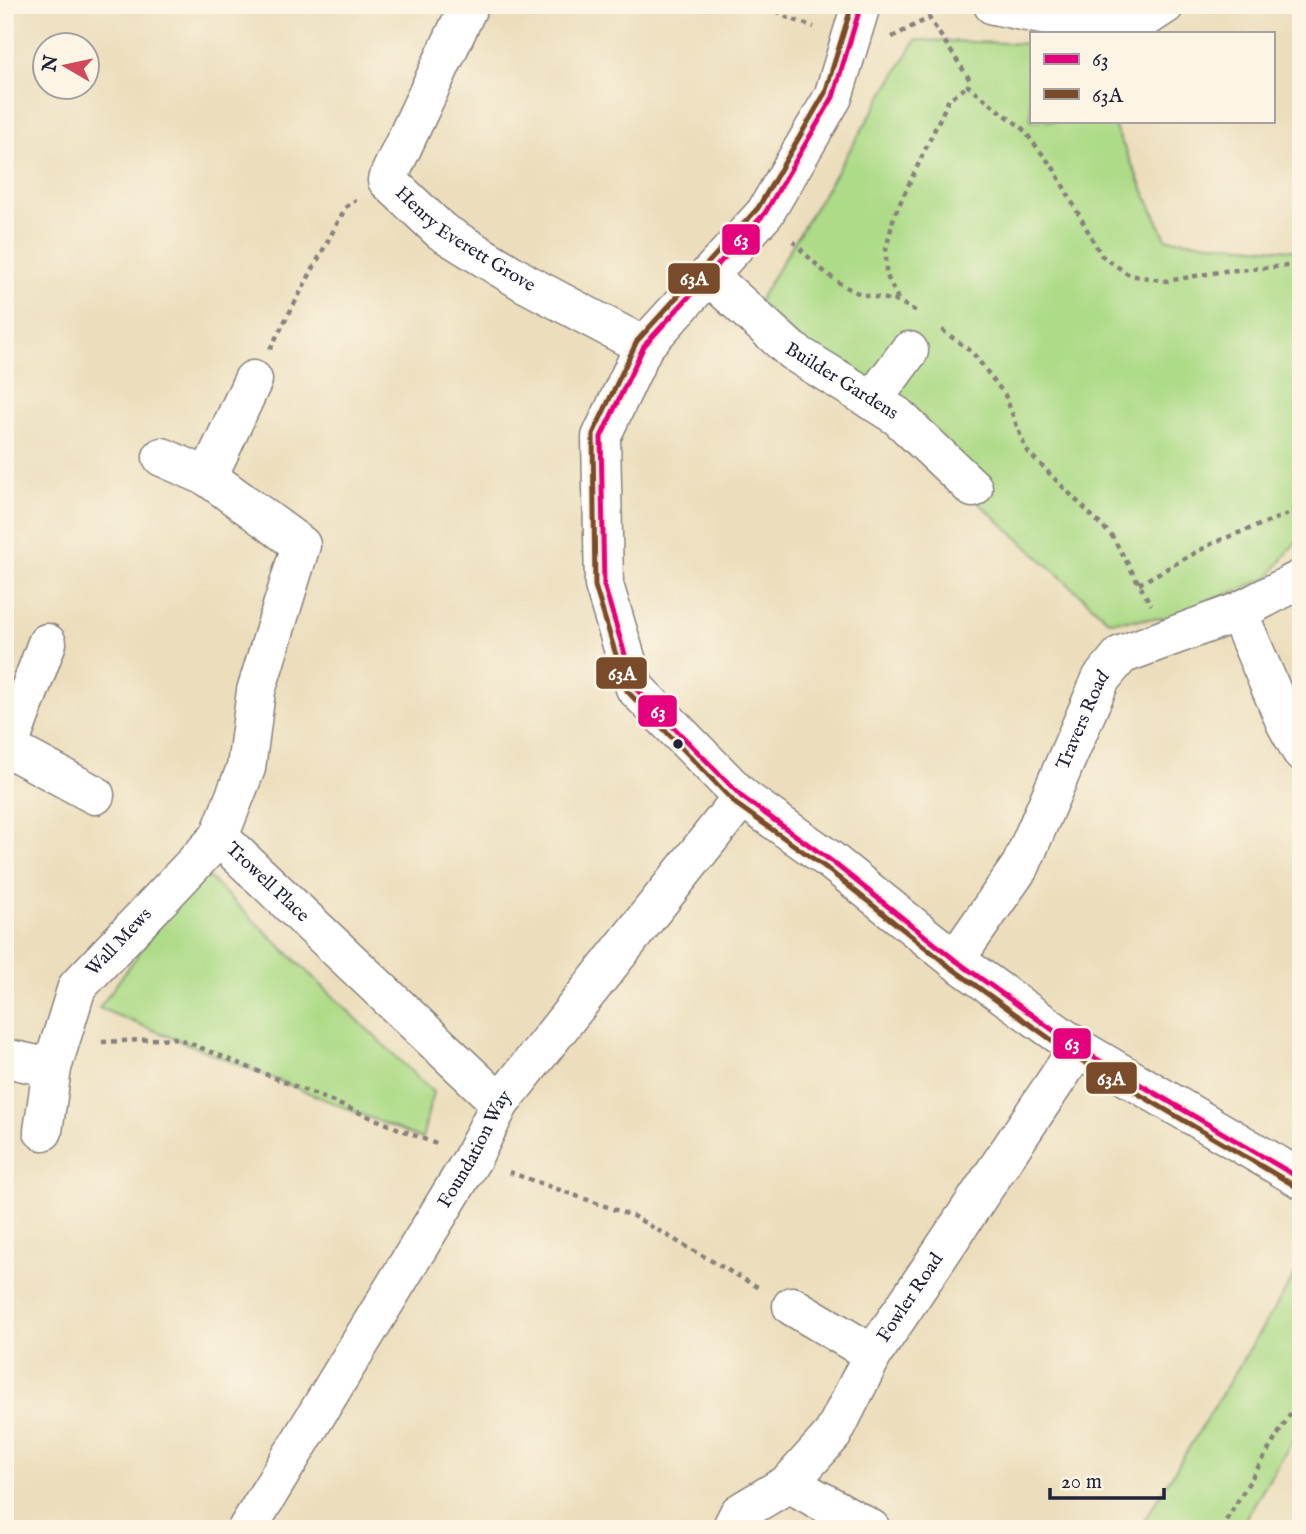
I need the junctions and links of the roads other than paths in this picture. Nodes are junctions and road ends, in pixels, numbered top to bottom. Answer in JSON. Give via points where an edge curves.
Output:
{"nodes":[{"id":1,"x":469,"y":5,"type":"edge"},
{"id":2,"x":993,"y":5,"type":"edge"},
{"id":3,"x":1165,"y":5,"type":"edge"},
{"id":4,"x":856,"y":20,"type":"edge"},
{"id":5,"x":709,"y":276,"type":"junction"},
{"id":6,"x":920,"y":336,"type":"road end"},
{"id":7,"x":644,"y":346,"type":"junction"},
{"id":8,"x":253,"y":380,"type":"road end"},
{"id":9,"x":872,"y":401,"type":"junction"},
{"id":10,"x":162,"y":457,"type":"dead end"},
{"id":11,"x":208,"y":477,"type":"junction"},
{"id":12,"x":973,"y":488,"type":"dead end"},
{"id":13,"x":1301,"y":579,"type":"edge"},
{"id":14,"x":1238,"y":612,"type":"junction"},
{"id":15,"x":47,"y":643,"type":"dead end"},
{"id":16,"x":7,"y":751,"type":"edge"},
{"id":17,"x":1301,"y":751,"type":"edge"},
{"id":18,"x":95,"y":795,"type":"dead end"},
{"id":19,"x":742,"y":797,"type":"junction"},
{"id":20,"x":219,"y":837,"type":"junction"},
{"id":21,"x":955,"y":960,"type":"junction"},
{"id":22,"x":1078,"y":1048,"type":"junction"},
{"id":23,"x":5,"y":1058,"type":"edge"},
{"id":24,"x":52,"y":1068,"type":"junction"},
{"id":25,"x":500,"y":1103,"type":"junction"},
{"id":26,"x":43,"y":1131,"type":"dead end"},
{"id":27,"x":1301,"y":1179,"type":"edge"},
{"id":28,"x":792,"y":1307,"type":"dead end"},
{"id":29,"x":873,"y":1354,"type":"junction"},
{"id":30,"x":789,"y":1483,"type":"junction"},
{"id":31,"x":247,"y":1529,"type":"edge"},
{"id":32,"x":731,"y":1529,"type":"edge"},
{"id":33,"x":871,"y":1529,"type":"edge"}],
"edges":[{"from":1,"to":7,"type":"street","name":"Henry Everett Grove","via":[[387,180],[441,232]]},
{"from":2,"to":3,"type":"street","via":[[1124,32]]},
{"from":4,"to":5,"type":"street","via":[[833,97],[765,213]]},
{"from":5,"to":7,"type":"street"},
{"from":5,"to":9,"type":"street","name":"Builder Gardens","via":[[792,351]]},
{"from":6,"to":9,"type":"street"},
{"from":7,"to":19,"type":"street","via":[[601,437],[604,585],[635,688]]},
{"from":8,"to":11,"type":"street"},
{"from":9,"to":12,"type":"street","name":"Builder Gardens","via":[[897,416]]},
{"from":10,"to":11,"type":"street","name":"Trowell Place"},
{"from":11,"to":20,"type":"street","name":"Trowell Place","via":[[301,545],[256,691],[246,768]]},
{"from":13,"to":14,"type":"street","name":"Travers Road"},
{"from":14,"to":17,"type":"street"},
{"from":14,"to":21,"type":"street","name":"Travers Road","via":[[1121,655],[1101,678],[1021,865]]},
{"from":15,"to":16,"type":"street"},
{"from":16,"to":18,"type":"street"},
{"from":19,"to":21,"type":"street"},
{"from":19,"to":25,"type":"street","name":"Foundation Way"},
{"from":20,"to":24,"type":"street","name":"Wall Mews","via":[[77,987]]},
{"from":20,"to":25,"type":"street","name":"Trowell Place"},
{"from":21,"to":22,"type":"street"},
{"from":22,"to":27,"type":"street"},
{"from":22,"to":29,"type":"street","name":"Fowler Road"},
{"from":23,"to":24,"type":"street"},
{"from":24,"to":26,"type":"street","name":"Wall Mews"},
{"from":25,"to":31,"type":"street","name":"Foundation Way","via":[[472,1159]]},
{"from":28,"to":29,"type":"street"},
{"from":29,"to":30,"type":"street","name":"Fowler Road","via":[[833,1434]]},
{"from":30,"to":32,"type":"street","name":"Fowler Road","via":[[739,1513]]},
{"from":30,"to":33,"type":"street"}]}
